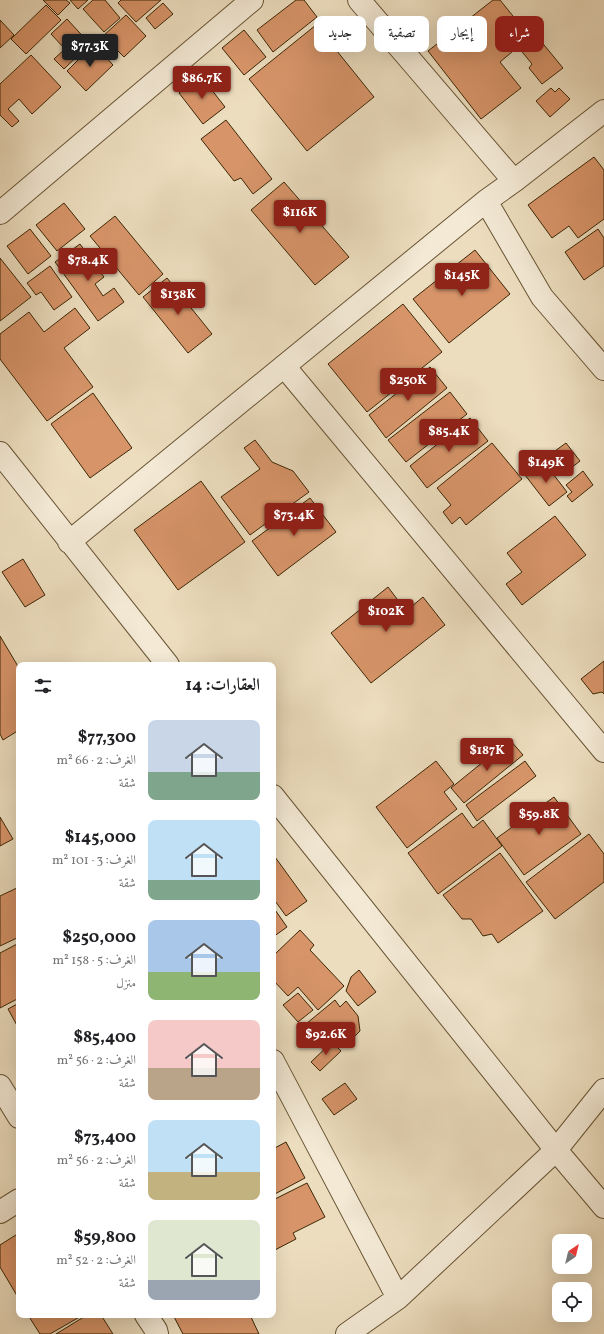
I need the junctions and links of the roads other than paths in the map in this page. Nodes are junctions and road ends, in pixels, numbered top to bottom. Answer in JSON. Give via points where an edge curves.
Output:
{"nodes":[{"id":1,"x":252,"y":0,"type":"edge"},
{"id":2,"x":359,"y":0,"type":"edge"},
{"id":3,"x":604,"y":111,"type":"edge"},
{"id":4,"x":514,"y":181,"type":"junction"},
{"id":5,"x":486,"y":201,"type":"junction"},
{"id":6,"x":0,"y":213,"type":"edge"},
{"id":7,"x":284,"y":366,"type":"junction"},
{"id":8,"x":604,"y":369,"type":"edge"},
{"id":9,"x":0,"y":453,"type":"edge"},
{"id":10,"x":69,"y":542,"type":"junction"},
{"id":11,"x":166,"y":662,"type":"edge"},
{"id":12,"x":604,"y":750,"type":"edge"},
{"id":13,"x":276,"y":800,"type":"edge"},
{"id":14,"x":276,"y":1067,"type":"edge"},
{"id":15,"x":0,"y":1086,"type":"edge"},
{"id":16,"x":604,"y":1090,"type":"edge"},
{"id":17,"x":16,"y":1112,"type":"edge"},
{"id":18,"x":556,"y":1150,"type":"junction"},
{"id":19,"x":16,"y":1202,"type":"edge"},
{"id":20,"x":604,"y":1207,"type":"edge"},
{"id":21,"x":0,"y":1212,"type":"edge"},
{"id":22,"x":398,"y":1298,"type":"junction"},
{"id":23,"x":148,"y":1318,"type":"edge"},
{"id":24,"x":157,"y":1334,"type":"edge"},
{"id":25,"x":347,"y":1334,"type":"edge"}],
"edges":[{"from":1,"to":6,"type":"street"},
{"from":2,"to":4,"type":"street"},
{"from":3,"to":4,"type":"street"},
{"from":4,"to":5,"type":"street"},
{"from":5,"to":7,"type":"street"},
{"from":5,"to":8,"type":"street","via":[[542,297]]},
{"from":7,"to":10,"type":"street"},
{"from":7,"to":12,"type":"street"},
{"from":9,"to":10,"type":"street"},
{"from":10,"to":11,"type":"street"},
{"from":13,"to":18,"type":"street"},
{"from":14,"to":22,"type":"street"},
{"from":15,"to":17,"type":"street"},
{"from":16,"to":18,"type":"street"},
{"from":18,"to":20,"type":"street"},
{"from":18,"to":22,"type":"street"},
{"from":19,"to":21,"type":"street"},
{"from":22,"to":25,"type":"street"},
{"from":23,"to":24,"type":"street"}]}
